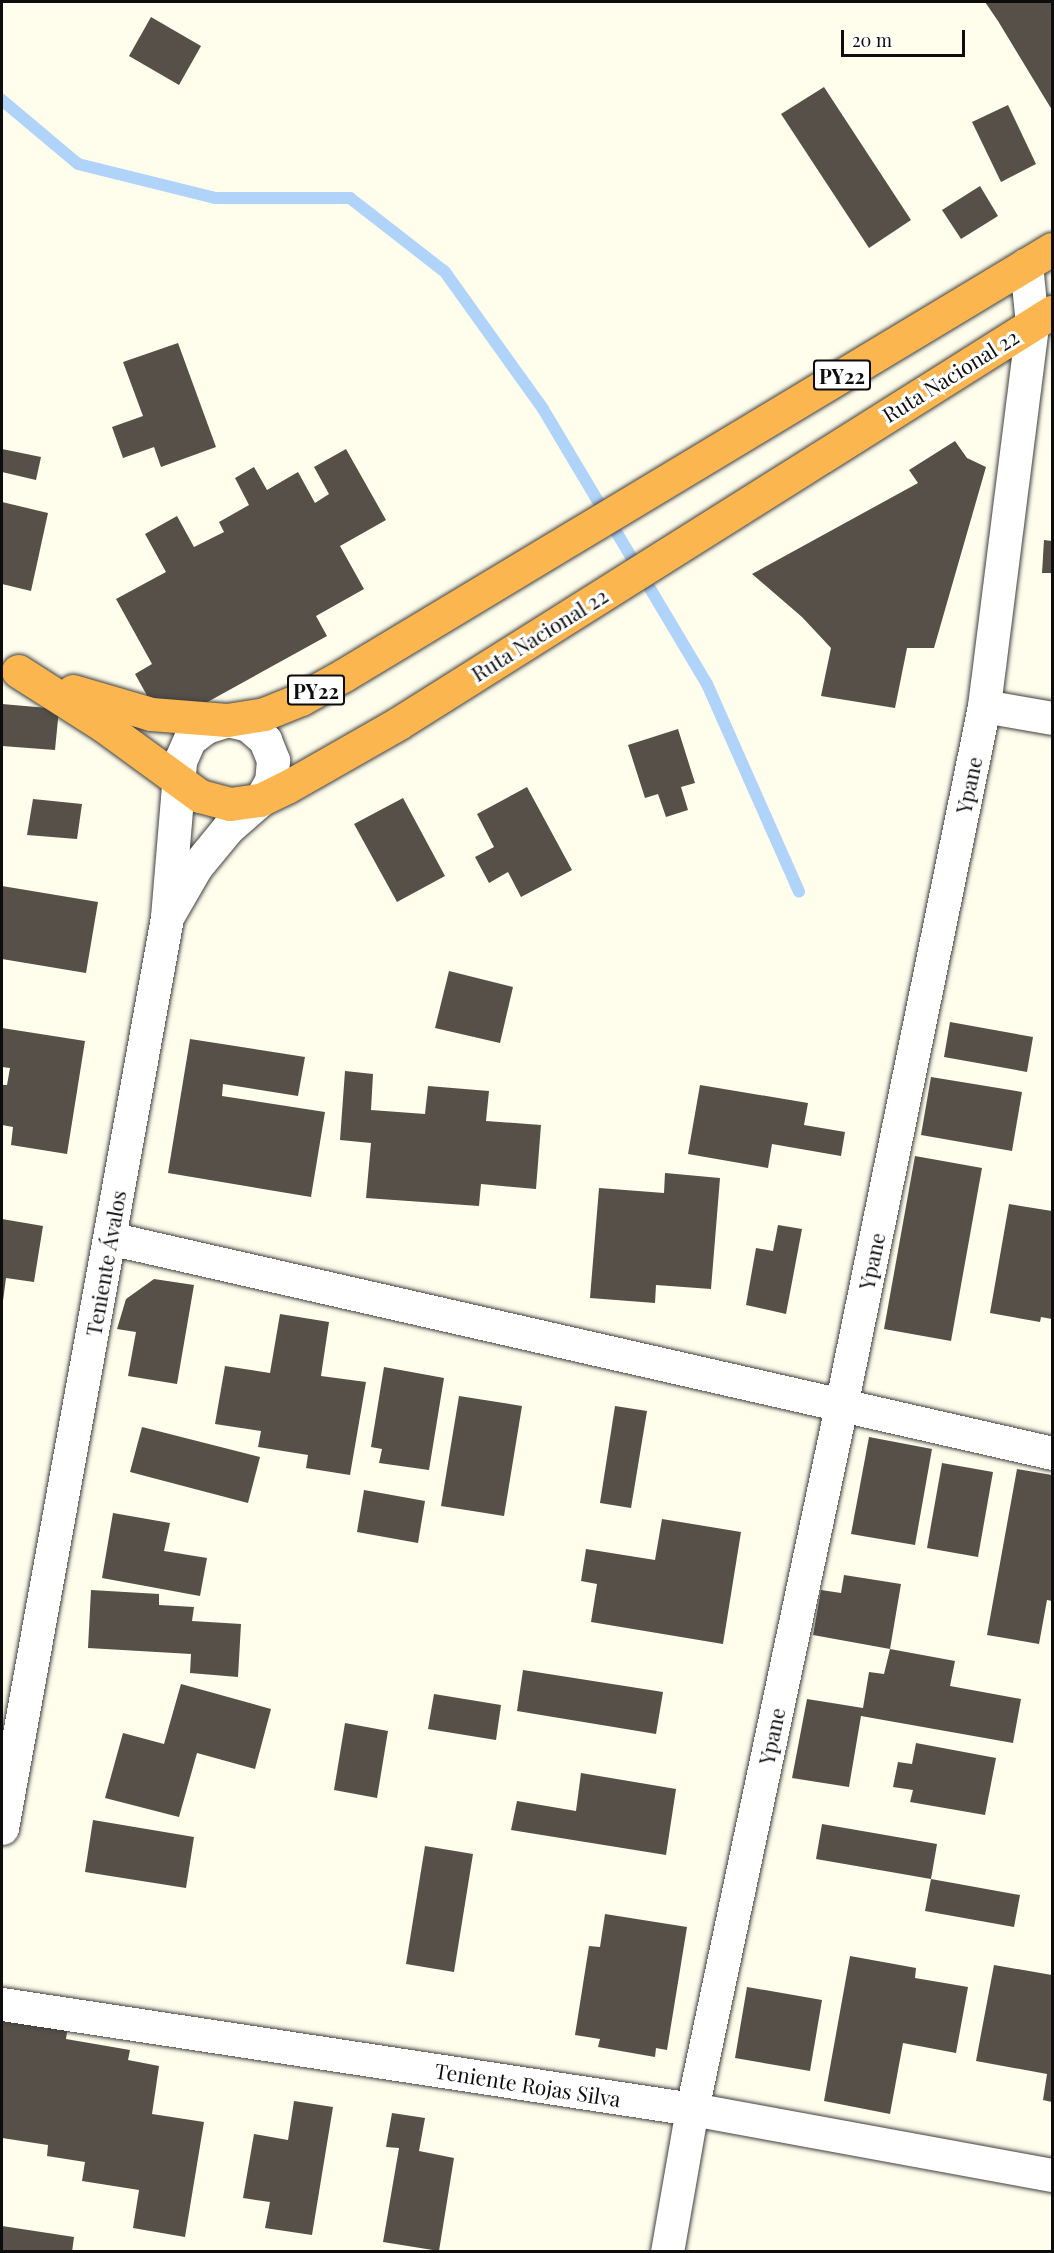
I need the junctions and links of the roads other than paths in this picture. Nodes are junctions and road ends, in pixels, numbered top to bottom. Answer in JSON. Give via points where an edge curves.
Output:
{"nodes":[{"id":1,"x":1039,"y":256,"type":"edge"},
{"id":2,"x":1042,"y":318,"type":"edge"},
{"id":3,"x":10,"y":668,"type":"edge"},
{"id":4,"x":984,"y":706,"type":"junction"},
{"id":5,"x":1053,"y":718,"type":"edge"},
{"id":6,"x":227,"y":720,"type":"junction"},
{"id":7,"x":177,"y":782,"type":"junction"},
{"id":8,"x":260,"y":800,"type":"junction"},
{"id":9,"x":167,"y":917,"type":"junction"},
{"id":10,"x":109,"y":1238,"type":"junction"},
{"id":11,"x":841,"y":1406,"type":"junction"},
{"id":12,"x":1053,"y":1453,"type":"edge"},
{"id":13,"x":2,"y":1828,"type":"edge"},
{"id":14,"x":2,"y":2004,"type":"edge"},
{"id":15,"x":692,"y":2109,"type":"junction"},
{"id":16,"x":1053,"y":2175,"type":"edge"},
{"id":17,"x":668,"y":2252,"type":"edge"}],
"edges":[{"from":1,"to":2,"type":"street","name":"Ypane"},
{"from":1,"to":6,"type":"highway","name":"Ruta Nacional 22","number":"PY22","via":[[301,699],[264,714]]},
{"from":2,"to":4,"type":"street","name":"Ypane"},
{"from":2,"to":8,"type":"highway","name":"Ruta Nacional 22","number":"PY22","via":[[399,723]]},
{"from":3,"to":6,"type":"highway","name":"Ruta Nacional 22","number":"PY22","via":[[151,714]]},
{"from":3,"to":7,"type":"highway","name":"Ruta Nacional 22","number":"PY22","via":[[104,726]]},
{"from":4,"to":5,"type":"street"},
{"from":4,"to":11,"type":"street","name":"Ypane"},
{"from":6,"to":7,"type":"street","name":"Teniente Ávalos","via":[[206,727],[190,739],[180,761]]},
{"from":6,"to":8,"type":"street","via":[[248,725],[265,740],[273,760],[271,781]]},
{"from":7,"to":8,"type":"highway","name":"Ruta Nacional 22","number":"PY22","via":[[200,796],[230,804]]},
{"from":7,"to":9,"type":"street","name":"Teniente Ávalos"},
{"from":8,"to":9,"type":"street","via":[[228,828],[196,867]]},
{"from":9,"to":10,"type":"street","name":"Teniente Ávalos"},
{"from":10,"to":11,"type":"street"},
{"from":10,"to":13,"type":"street","name":"Teniente Ávalos"},
{"from":11,"to":12,"type":"street"},
{"from":11,"to":15,"type":"street","name":"Ypane"},
{"from":14,"to":15,"type":"street","name":"Teniente Rojas Silva"},
{"from":15,"to":16,"type":"street","name":"Teniente Rojas Silva"},
{"from":15,"to":17,"type":"street","name":"Ypane"}]}
